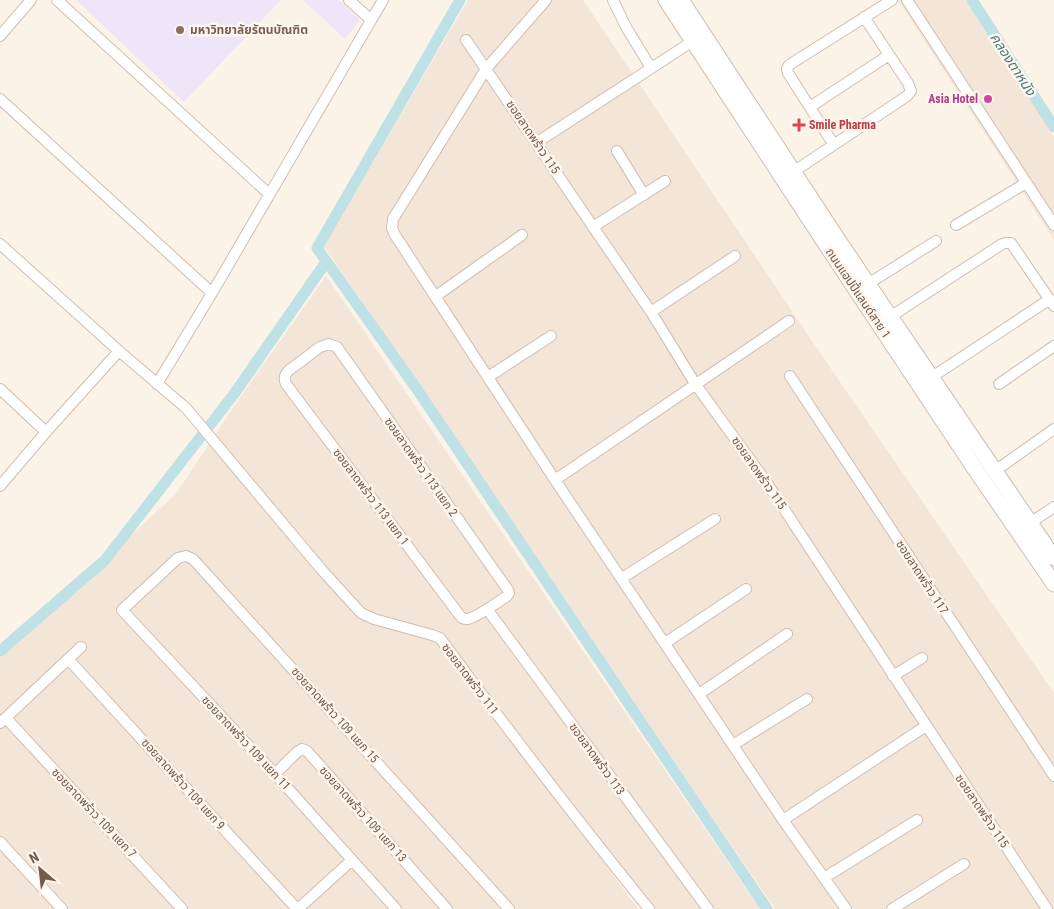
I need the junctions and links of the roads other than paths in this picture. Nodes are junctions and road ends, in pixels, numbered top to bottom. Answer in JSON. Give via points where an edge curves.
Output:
{"nodes":[{"id":1,"x":32,"y":0,"type":"edge"},
{"id":2,"x":57,"y":0,"type":"edge"},
{"id":3,"x":349,"y":0,"type":"edge"},
{"id":4,"x":383,"y":0,"type":"edge"},
{"id":5,"x":613,"y":0,"type":"edge"},
{"id":6,"x":666,"y":0,"type":"edge"},
{"id":7,"x":681,"y":0,"type":"edge"},
{"id":8,"x":892,"y":0,"type":"edge"},
{"id":9,"x":907,"y":0,"type":"edge"},
{"id":10,"x":543,"y":1,"type":"edge"},
{"id":11,"x":864,"y":17,"type":"junction"},
{"id":12,"x":371,"y":20,"type":"junction"},
{"id":13,"x":0,"y":36,"type":"edge"},
{"id":14,"x":466,"y":40,"type":"dead end"},
{"id":15,"x":693,"y":41,"type":"junction"},
{"id":16,"x":889,"y":55,"type":"junction"},
{"id":17,"x":486,"y":68,"type":"junction"},
{"id":18,"x":652,"y":68,"type":"junction"},
{"id":19,"x":0,"y":100,"type":"edge"},
{"id":20,"x":810,"y":108,"type":"junction"},
{"id":21,"x":760,"y":132,"type":"junction"},
{"id":22,"x":536,"y":143,"type":"junction"},
{"id":23,"x":834,"y":145,"type":"junction"},
{"id":24,"x":617,"y":151,"type":"dead end"},
{"id":25,"x":788,"y":175,"type":"junction"},
{"id":26,"x":665,"y":181,"type":"dead end"},
{"id":27,"x":1026,"y":183,"type":"junction"},
{"id":28,"x":269,"y":194,"type":"junction"},
{"id":29,"x":644,"y":195,"type":"junction"},
{"id":30,"x":956,"y":225,"type":"dead end"},
{"id":31,"x":1054,"y":225,"type":"edge"},
{"id":32,"x":593,"y":227,"type":"junction"},
{"id":33,"x":522,"y":235,"type":"dead end"},
{"id":34,"x":936,"y":241,"type":"dead end"},
{"id":35,"x":0,"y":244,"type":"edge"},
{"id":36,"x":735,"y":256,"type":"dead end"},
{"id":37,"x":868,"y":284,"type":"junction"},
{"id":38,"x":212,"y":293,"type":"junction"},
{"id":39,"x":436,"y":296,"type":"junction"},
{"id":40,"x":1052,"y":303,"type":"edge"},
{"id":41,"x":651,"y":312,"type":"junction"},
{"id":42,"x":890,"y":317,"type":"junction"},
{"id":43,"x":789,"y":321,"type":"dead end"},
{"id":44,"x":551,"y":336,"type":"dead end"},
{"id":45,"x":1054,"y":346,"type":"edge"},
{"id":46,"x":119,"y":351,"type":"junction"},
{"id":47,"x":307,"y":357,"type":"joint"},
{"id":48,"x":790,"y":376,"type":"dead end"},
{"id":49,"x":488,"y":377,"type":"junction"},
{"id":50,"x":926,"y":381,"type":"junction"},
{"id":51,"x":157,"y":384,"type":"junction"},
{"id":52,"x":999,"y":384,"type":"dead end"},
{"id":53,"x":696,"y":385,"type":"junction"},
{"id":54,"x":0,"y":389,"type":"edge"},
{"id":55,"x":1054,"y":429,"type":"edge"},
{"id":56,"x":46,"y":432,"type":"junction"},
{"id":57,"x":995,"y":471,"type":"junction"},
{"id":58,"x":555,"y":480,"type":"junction"},
{"id":59,"x":0,"y":486,"type":"edge"},
{"id":60,"x":1054,"y":507,"type":"edge"},
{"id":61,"x":715,"y":519,"type":"dead end"},
{"id":62,"x":1030,"y":523,"type":"junction"},
{"id":63,"x":1054,"y":558,"type":"edge"},
{"id":64,"x":622,"y":578,"type":"junction"},
{"id":65,"x":153,"y":581,"type":"joint"},
{"id":66,"x":1054,"y":584,"type":"edge"},
{"id":67,"x":746,"y":589,"type":"dead end"},
{"id":68,"x":487,"y":609,"type":"junction"},
{"id":69,"x":787,"y":634,"type":"dead end"},
{"id":70,"x":665,"y":642,"type":"junction"},
{"id":71,"x":82,"y":647,"type":"dead end"},
{"id":72,"x":922,"y":658,"type":"dead end"},
{"id":73,"x":69,"y":660,"type":"junction"},
{"id":74,"x":893,"y":676,"type":"junction"},
{"id":75,"x":699,"y":694,"type":"junction"},
{"id":76,"x":807,"y":699,"type":"dead end"},
{"id":77,"x":3,"y":720,"type":"edge"},
{"id":78,"x":926,"y":726,"type":"junction"},
{"id":79,"x":733,"y":745,"type":"junction"},
{"id":80,"x":275,"y":774,"type":"junction"},
{"id":81,"x":1054,"y":776,"type":"edge"},
{"id":82,"x":783,"y":820,"type":"junction"},
{"id":83,"x":917,"y":820,"type":"dead end"},
{"id":84,"x":0,"y":842,"type":"edge"},
{"id":85,"x":352,"y":860,"type":"junction"},
{"id":86,"x":964,"y":864,"type":"dead end"},
{"id":87,"x":824,"y":878,"type":"junction"},
{"id":88,"x":62,"y":909,"type":"edge"},
{"id":89,"x":182,"y":909,"type":"edge"},
{"id":90,"x":297,"y":909,"type":"edge"},
{"id":91,"x":396,"y":909,"type":"edge"},
{"id":92,"x":447,"y":909,"type":"edge"},
{"id":93,"x":509,"y":909,"type":"edge"},
{"id":94,"x":649,"y":909,"type":"edge"},
{"id":95,"x":708,"y":909,"type":"edge"},
{"id":96,"x":846,"y":909,"type":"edge"},
{"id":97,"x":892,"y":909,"type":"edge"},
{"id":98,"x":1047,"y":909,"type":"edge"}],
"edges":[{"from":1,"to":13,"type":"street"},
{"from":2,"to":28,"type":"street"},
{"from":3,"to":12,"type":"street"},
{"from":4,"to":12,"type":"street"},
{"from":5,"to":18,"type":"street","via":[[626,28]]},
{"from":6,"to":15,"type":"street","name":"ถนนแฮปปี้แลนด์สาย 1"},
{"from":7,"to":21,"type":"street","name":"ถนนแฮปปี้แลนด์สาย 1"},
{"from":8,"to":11,"type":"street"},
{"from":9,"to":27,"type":"street"},
{"from":10,"to":17,"type":"street"},
{"from":11,"to":16,"type":"street"},
{"from":11,"to":20,"type":"street","via":[[789,65],[788,73]]},
{"from":12,"to":28,"type":"street"},
{"from":14,"to":17,"type":"street","name":"ซอยลาดพร้าว 115"},
{"from":15,"to":18,"type":"street"},
{"from":15,"to":21,"type":"street","name":"ถนนแฮปปี้แลนด์สาย 1"},
{"from":16,"to":20,"type":"street"},
{"from":16,"to":23,"type":"street","via":[[911,91]]},
{"from":17,"to":22,"type":"street","name":"ซอยลาดพร้าว 115"},
{"from":17,"to":39,"type":"street","via":[[393,219],[395,235]]},
{"from":18,"to":22,"type":"street"},
{"from":19,"to":38,"type":"street"},
{"from":20,"to":23,"type":"street"},
{"from":21,"to":25,"type":"street","name":"ถนนแฮปปี้แลนด์สาย 1"},
{"from":22,"to":32,"type":"street","name":"ซอยลาดพร้าว 115"},
{"from":23,"to":25,"type":"street"},
{"from":24,"to":29,"type":"street"},
{"from":25,"to":37,"type":"street","name":"ถนนแฮปปี้แลนด์สาย 1"},
{"from":25,"to":50,"type":"street","name":"ถนนแฮปปี้แลนด์สาย 1"},
{"from":26,"to":29,"type":"street"},
{"from":27,"to":30,"type":"street"},
{"from":27,"to":31,"type":"street"},
{"from":28,"to":38,"type":"street"},
{"from":29,"to":32,"type":"street"},
{"from":32,"to":41,"type":"street","name":"ซอยลาดพร้าว 115"},
{"from":33,"to":39,"type":"street"},
{"from":34,"to":37,"type":"street"},
{"from":35,"to":46,"type":"street","name":"ซอยลาดพร้าว 111"},
{"from":36,"to":41,"type":"street"},
{"from":37,"to":42,"type":"street","name":"ถนนแฮปปี้แลนด์สาย 1"},
{"from":38,"to":51,"type":"street"},
{"from":39,"to":49,"type":"street"},
{"from":40,"to":42,"type":"street","via":[[1011,243],[1006,243]]},
{"from":40,"to":50,"type":"street"},
{"from":41,"to":53,"type":"street","name":"ซอยลาดพร้าว 115"},
{"from":42,"to":50,"type":"street","name":"ถนนแฮปปี้แลนด์สาย 1"},
{"from":43,"to":53,"type":"street"},
{"from":44,"to":49,"type":"street"},
{"from":45,"to":52,"type":"street"},
{"from":46,"to":51,"type":"street","name":"ซอยลาดพร้าว 111"},
{"from":46,"to":56,"type":"street"},
{"from":47,"to":68,"type":"street","name":"ซอยลาดพร้าว 113 แยก 1","via":[[288,371],[284,379],[286,384],[461,617],[470,618]]},
{"from":47,"to":68,"type":"street","name":"ซอยลาดพร้าว 113 แยก 2","via":[[325,345],[336,347],[508,590],[507,596]]},
{"from":48,"to":81,"type":"street","name":"ซอยลาดพร้าว 117"},
{"from":49,"to":58,"type":"street"},
{"from":50,"to":57,"type":"street","name":"ถนนแฮปปี้แลนด์สาย 1"},
{"from":50,"to":66,"type":"street","name":"ถนนแฮปปี้แลนด์สาย 1"},
{"from":51,"to":94,"type":"street","name":"ซอยลาดพร้าว 111","via":[[186,408],[361,613],[440,638]]},
{"from":53,"to":58,"type":"street"},
{"from":53,"to":74,"type":"street","name":"ซอยลาดพร้าว 115"},
{"from":54,"to":56,"type":"street"},
{"from":55,"to":57,"type":"street"},
{"from":56,"to":59,"type":"street"},
{"from":57,"to":62,"type":"street","name":"ถนนแฮปปี้แลนด์สาย 1"},
{"from":58,"to":64,"type":"street"},
{"from":60,"to":62,"type":"street"},
{"from":61,"to":64,"type":"street"},
{"from":62,"to":63,"type":"street","name":"ถนนแฮปปี้แลนด์สาย 1"},
{"from":64,"to":70,"type":"street"},
{"from":65,"to":80,"type":"street","name":"ซอยลาดพร้าว 109 แยก 11","via":[[122,610]]},
{"from":65,"to":93,"type":"street","name":"ซอยลาดพร้าว 109 แยก 15","via":[[178,558],[186,556],[193,559]]},
{"from":67,"to":70,"type":"street"},
{"from":68,"to":95,"type":"street","name":"ซอยลาดพร้าว 113"},
{"from":69,"to":75,"type":"street"},
{"from":70,"to":75,"type":"street"},
{"from":71,"to":73,"type":"street"},
{"from":72,"to":74,"type":"street"},
{"from":73,"to":77,"type":"street"},
{"from":73,"to":90,"type":"street","name":"ซอยลาดพร้าว 109 แยก 9"},
{"from":74,"to":78,"type":"street","name":"ซอยลาดพร้าว 115"},
{"from":75,"to":79,"type":"street"},
{"from":76,"to":79,"type":"street"},
{"from":77,"to":89,"type":"street","name":"ซอยลาดพร้าว 109 แยก 7"},
{"from":78,"to":82,"type":"street"},
{"from":78,"to":98,"type":"street","name":"ซอยลาดพร้าว 115"},
{"from":79,"to":82,"type":"street"},
{"from":80,"to":85,"type":"street","name":"ซอยลาดพร้าว 109 แยก 11"},
{"from":80,"to":92,"type":"street","name":"ซอยลาดพร้าว 109 แยก 13","via":[[297,752],[307,751]]},
{"from":82,"to":87,"type":"street"},
{"from":83,"to":87,"type":"street"},
{"from":84,"to":88,"type":"street"},
{"from":85,"to":90,"type":"street"},
{"from":85,"to":91,"type":"street","name":"ซอยลาดพร้าว 109 แยก 11"},
{"from":86,"to":97,"type":"street"},
{"from":87,"to":96,"type":"street"}]}
